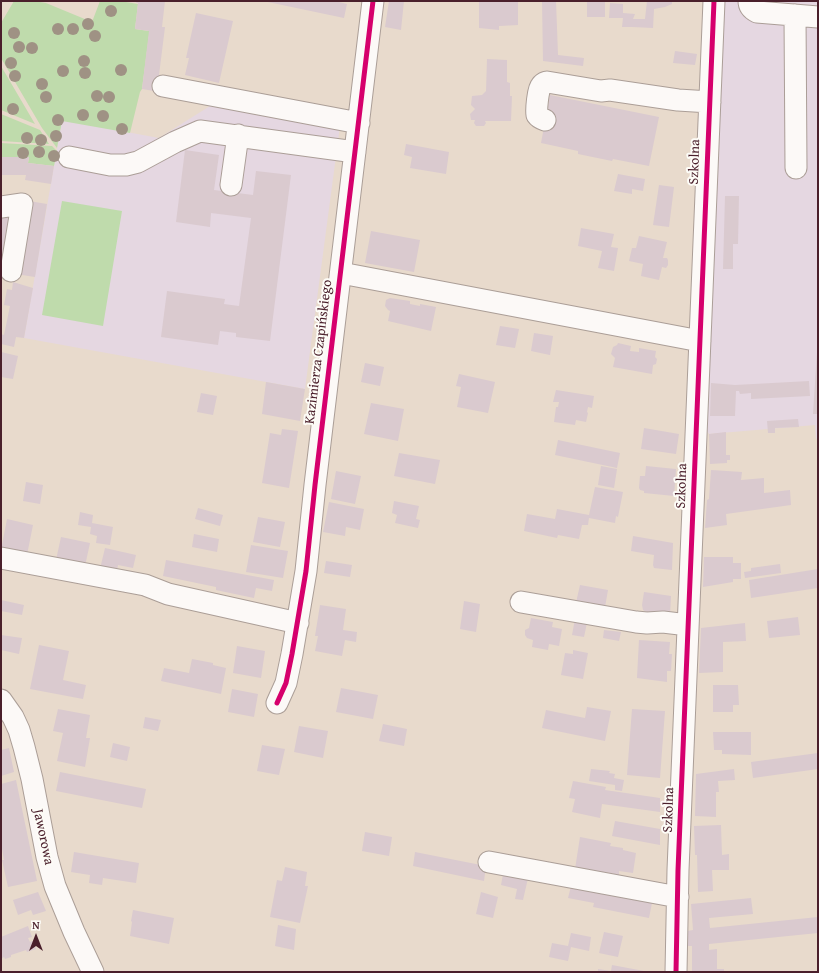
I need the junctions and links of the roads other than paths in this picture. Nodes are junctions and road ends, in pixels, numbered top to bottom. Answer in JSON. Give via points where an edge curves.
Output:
{"nodes":[{"id":1,"x":374,"y":1,"type":"edge"},
{"id":2,"x":714,"y":1,"type":"edge"},
{"id":3,"x":749,"y":1,"type":"edge"},
{"id":4,"x":795,"y":15,"type":"junction"},
{"id":5,"x":818,"y":17,"type":"edge"},
{"id":6,"x":163,"y":86,"type":"dead end"},
{"id":7,"x":710,"y":102,"type":"junction"},
{"id":8,"x":545,"y":120,"type":"dead end"},
{"id":9,"x":359,"y":123,"type":"junction"},
{"id":10,"x":238,"y":135,"type":"junction"},
{"id":11,"x":355,"y":152,"type":"junction"},
{"id":12,"x":69,"y":157,"type":"dead end"},
{"id":13,"x":796,"y":168,"type":"dead end"},
{"id":14,"x":231,"y":185,"type":"dead end"},
{"id":15,"x":1,"y":207,"type":"edge"},
{"id":16,"x":11,"y":271,"type":"dead end"},
{"id":17,"x":341,"y":273,"type":"junction"},
{"id":18,"x":700,"y":341,"type":"junction"},
{"id":19,"x":1,"y":558,"type":"edge"},
{"id":20,"x":521,"y":602,"type":"dead end"},
{"id":21,"x":298,"y":623,"type":"junction"},
{"id":22,"x":688,"y":625,"type":"junction"},
{"id":23,"x":1,"y":700,"type":"edge"},
{"id":24,"x":277,"y":703,"type":"dead end"},
{"id":25,"x":489,"y":862,"type":"dead end"},
{"id":26,"x":678,"y":897,"type":"junction"},
{"id":27,"x":93,"y":972,"type":"edge"},
{"id":28,"x":676,"y":972,"type":"edge"}],
"edges":[{"from":1,"to":9,"type":"street","name":"Kazimierza Czapińskiego"},
{"from":2,"to":7,"type":"street","name":"Szkolna"},
{"from":3,"to":4,"type":"street","via":[[752,9],[757,12]]},
{"from":4,"to":5,"type":"street"},
{"from":4,"to":13,"type":"street"},
{"from":6,"to":9,"type":"street"},
{"from":7,"to":8,"type":"street","via":[[601,91],[547,82],[540,88],[537,110],[539,118]]},
{"from":7,"to":18,"type":"street","name":"Szkolna"},
{"from":9,"to":11,"type":"street","name":"Kazimierza Czapińskiego"},
{"from":10,"to":11,"type":"street"},
{"from":10,"to":12,"type":"street","via":[[200,131],[138,162],[126,165],[110,165]]},
{"from":10,"to":14,"type":"street"},
{"from":11,"to":17,"type":"street","name":"Kazimierza Czapińskiego"},
{"from":15,"to":16,"type":"street","via":[[22,204]]},
{"from":17,"to":18,"type":"street"},
{"from":17,"to":21,"type":"street","name":"Kazimierza Czapińskiego"},
{"from":18,"to":22,"type":"street","name":"Szkolna"},
{"from":19,"to":21,"type":"street","via":[[145,585],[168,594]]},
{"from":20,"to":22,"type":"street","via":[[636,622]]},
{"from":21,"to":24,"type":"street","name":"Kazimierza Czapińskiego","via":[[286,683]]},
{"from":22,"to":26,"type":"street","name":"Szkolna"},
{"from":23,"to":27,"type":"street","name":"Jaworowa","via":[[13,717],[24,747],[55,886]]},
{"from":25,"to":26,"type":"street"},
{"from":26,"to":28,"type":"street","name":"Szkolna"}]}
